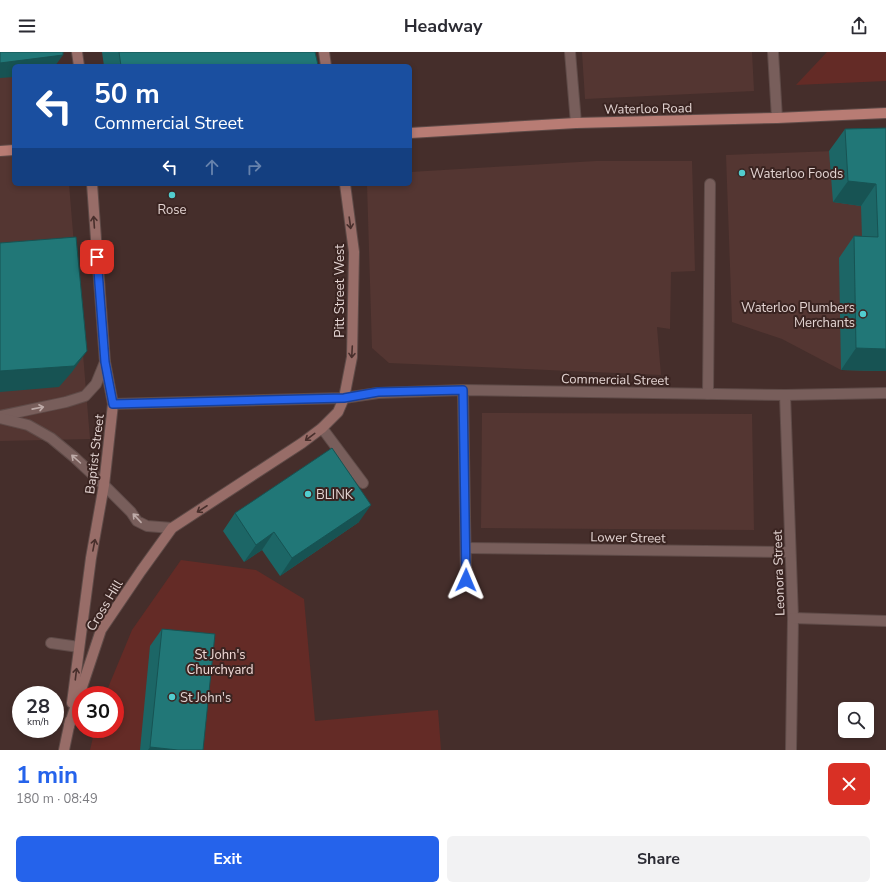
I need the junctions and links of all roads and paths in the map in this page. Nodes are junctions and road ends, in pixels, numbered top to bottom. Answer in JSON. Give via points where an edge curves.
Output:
{"nodes":[{"id":1,"x":77,"y":52,"type":"edge"},
{"id":2,"x":324,"y":52,"type":"edge"},
{"id":3,"x":570,"y":52,"type":"edge"},
{"id":4,"x":773,"y":52,"type":"edge"},
{"id":5,"x":79,"y":64,"type":"edge"},
{"id":6,"x":326,"y":64,"type":"edge"},
{"id":7,"x":886,"y":114,"type":"edge"},
{"id":8,"x":777,"y":118,"type":"junction"},
{"id":9,"x":576,"y":123,"type":"junction"},
{"id":10,"x":412,"y":133,"type":"edge"},
{"id":11,"x":12,"y":150,"type":"edge"},
{"id":12,"x":0,"y":151,"type":"edge"},
{"id":13,"x":710,"y":184,"type":"dead end"},
{"id":14,"x":92,"y":186,"type":"edge"},
{"id":15,"x":345,"y":186,"type":"edge"},
{"id":16,"x":105,"y":362,"type":"junction"},
{"id":17,"x":463,"y":390,"type":"junction"},
{"id":18,"x":886,"y":392,"type":"edge"},
{"id":19,"x":708,"y":394,"type":"junction"},
{"id":20,"x":785,"y":395,"type":"junction"},
{"id":21,"x":344,"y":398,"type":"junction"},
{"id":22,"x":113,"y":404,"type":"junction"},
{"id":23,"x":0,"y":417,"type":"edge"},
{"id":24,"x":322,"y":428,"type":"junction"},
{"id":25,"x":363,"y":483,"type":"dead end"},
{"id":26,"x":104,"y":486,"type":"junction"},
{"id":27,"x":172,"y":528,"type":"junction"},
{"id":28,"x":466,"y":548,"type":"junction"},
{"id":29,"x":790,"y":552,"type":"junction"},
{"id":30,"x":466,"y":580,"type":"dead end"},
{"id":31,"x":792,"y":618,"type":"junction"},
{"id":32,"x":886,"y":621,"type":"edge"},
{"id":33,"x":51,"y":643,"type":"dead end"},
{"id":34,"x":79,"y":647,"type":"junction"},
{"id":35,"x":69,"y":726,"type":"junction"},
{"id":36,"x":64,"y":750,"type":"edge"},
{"id":37,"x":791,"y":750,"type":"edge"}],
"edges":[{"from":1,"to":5,"type":"main road"},
{"from":2,"to":6,"type":"main road"},
{"from":3,"to":9,"type":"street"},
{"from":4,"to":8,"type":"street"},
{"from":7,"to":8,"type":"main road","name":"Waterloo Road"},
{"from":8,"to":9,"type":"main road","name":"Waterloo Road"},
{"from":9,"to":10,"type":"main road","name":"Waterloo Road"},
{"from":11,"to":12,"type":"main road"},
{"from":13,"to":19,"type":"street"},
{"from":16,"to":14,"type":"main road","name":"Baptist Street","one_way":true},
{"from":15,"to":21,"type":"main road","name":"Pitt Street West","one_way":true,"via":[[354,252],[352,357]]},
{"from":16,"to":22,"type":"main road","name":"Baptist Street"},
{"from":23,"to":16,"type":"street","one_way":true,"via":[[85,396],[96,384]]},
{"from":17,"to":19,"type":"street","name":"Commercial Street"},
{"from":17,"to":21,"type":"street","name":"Commercial Street","via":[[378,392]]},
{"from":17,"to":28,"type":"street"},
{"from":18,"to":20,"type":"street","name":"Commercial Street"},
{"from":19,"to":20,"type":"street","name":"Commercial Street"},
{"from":20,"to":29,"type":"street","name":"Leonora Street"},
{"from":21,"to":22,"type":"street","name":"Commercial Street"},
{"from":21,"to":24,"type":"main road","name":"Cross Hill","via":[[338,412]]},
{"from":22,"to":26,"type":"main road","name":"Baptist Street"},
{"from":26,"to":23,"type":"street","one_way":true,"via":[[51,438],[28,425]]},
{"from":24,"to":25,"type":"street"},
{"from":24,"to":27,"type":"main road","name":"Cross Hill","one_way":true},
{"from":27,"to":26,"type":"street","one_way":true,"via":[[147,526],[137,521]]},
{"from":34,"to":26,"type":"main road","name":"Baptist Street","one_way":true},
{"from":27,"to":35,"type":"main road","name":"Cross Hill","via":[[101,630]]},
{"from":28,"to":29,"type":"street","name":"Lower Street"},
{"from":28,"to":30,"type":"street"},
{"from":29,"to":31,"type":"street","name":"Leonora Street"},
{"from":31,"to":32,"type":"street"},
{"from":31,"to":37,"type":"street","name":"Leonora Street"},
{"from":33,"to":34,"type":"street"},
{"from":35,"to":34,"type":"main road","name":"Baptist Street","one_way":true},
{"from":35,"to":36,"type":"main road"}]}
